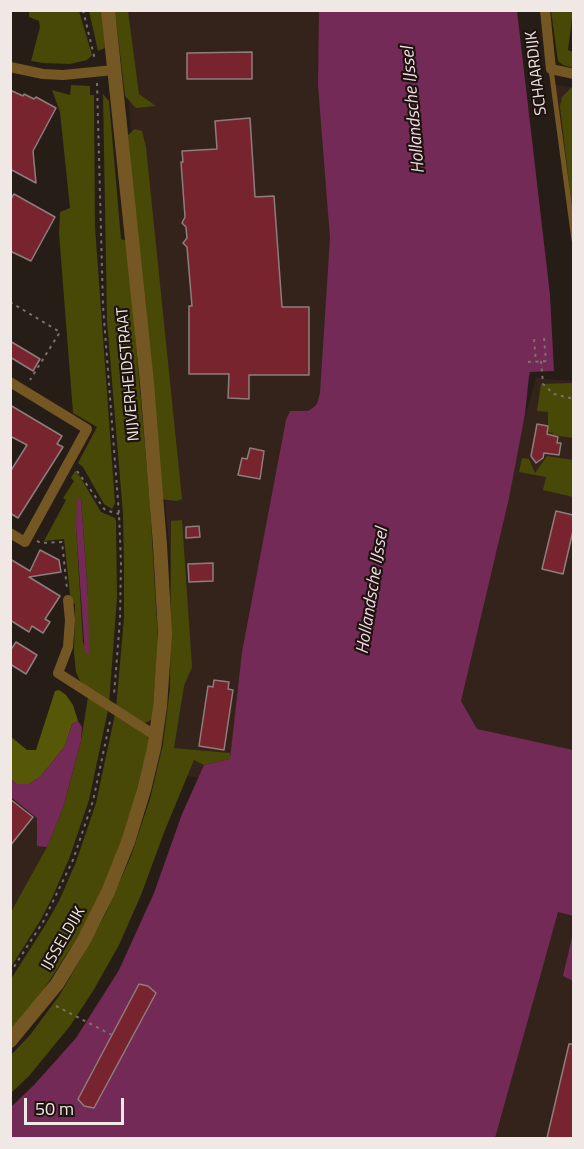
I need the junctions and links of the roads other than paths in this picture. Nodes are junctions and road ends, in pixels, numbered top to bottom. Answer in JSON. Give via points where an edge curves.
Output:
{"nodes":[{"id":1,"x":108,"y":10,"type":"edge"},
{"id":2,"x":545,"y":10,"type":"edge"},
{"id":3,"x":10,"y":67,"type":"edge"},
{"id":4,"x":551,"y":69,"type":"junction"},
{"id":5,"x":114,"y":70,"type":"junction"},
{"id":6,"x":573,"y":74,"type":"edge"},
{"id":7,"x":573,"y":240,"type":"edge"},
{"id":8,"x":10,"y":382,"type":"edge"},
{"id":9,"x":10,"y":533,"type":"edge"},
{"id":10,"x":68,"y":600,"type":"road end"},
{"id":11,"x":156,"y":736,"type":"junction"},
{"id":12,"x":128,"y":842,"type":"joint"},
{"id":13,"x":10,"y":1041,"type":"edge"}],
"edges":[{"from":1,"to":5,"type":"street","name":"NIJVERHEIDSTRAAT"},
{"from":2,"to":4,"type":"street","name":"SCHAARDIJK"},
{"from":3,"to":5,"type":"street","via":[[43,74]]},
{"from":4,"to":6,"type":"street"},
{"from":4,"to":7,"type":"lane","name":"SCHAARDIJK"},
{"from":5,"to":11,"type":"street","name":"NIJVERHEIDSTRAAT","via":[[147,383],[163,590],[164,670]]},
{"from":8,"to":9,"type":"street","via":[[87,429],[27,539]]},
{"from":10,"to":11,"type":"street","via":[[68,647],[58,673]]},
{"from":11,"to":12,"type":"street","name":"NIJVERHEIDSTRAAT"},
{"from":12,"to":13,"type":"street","name":"IJSSELDIJK","via":[[97,916],[72,960],[45,1001]]}]}
